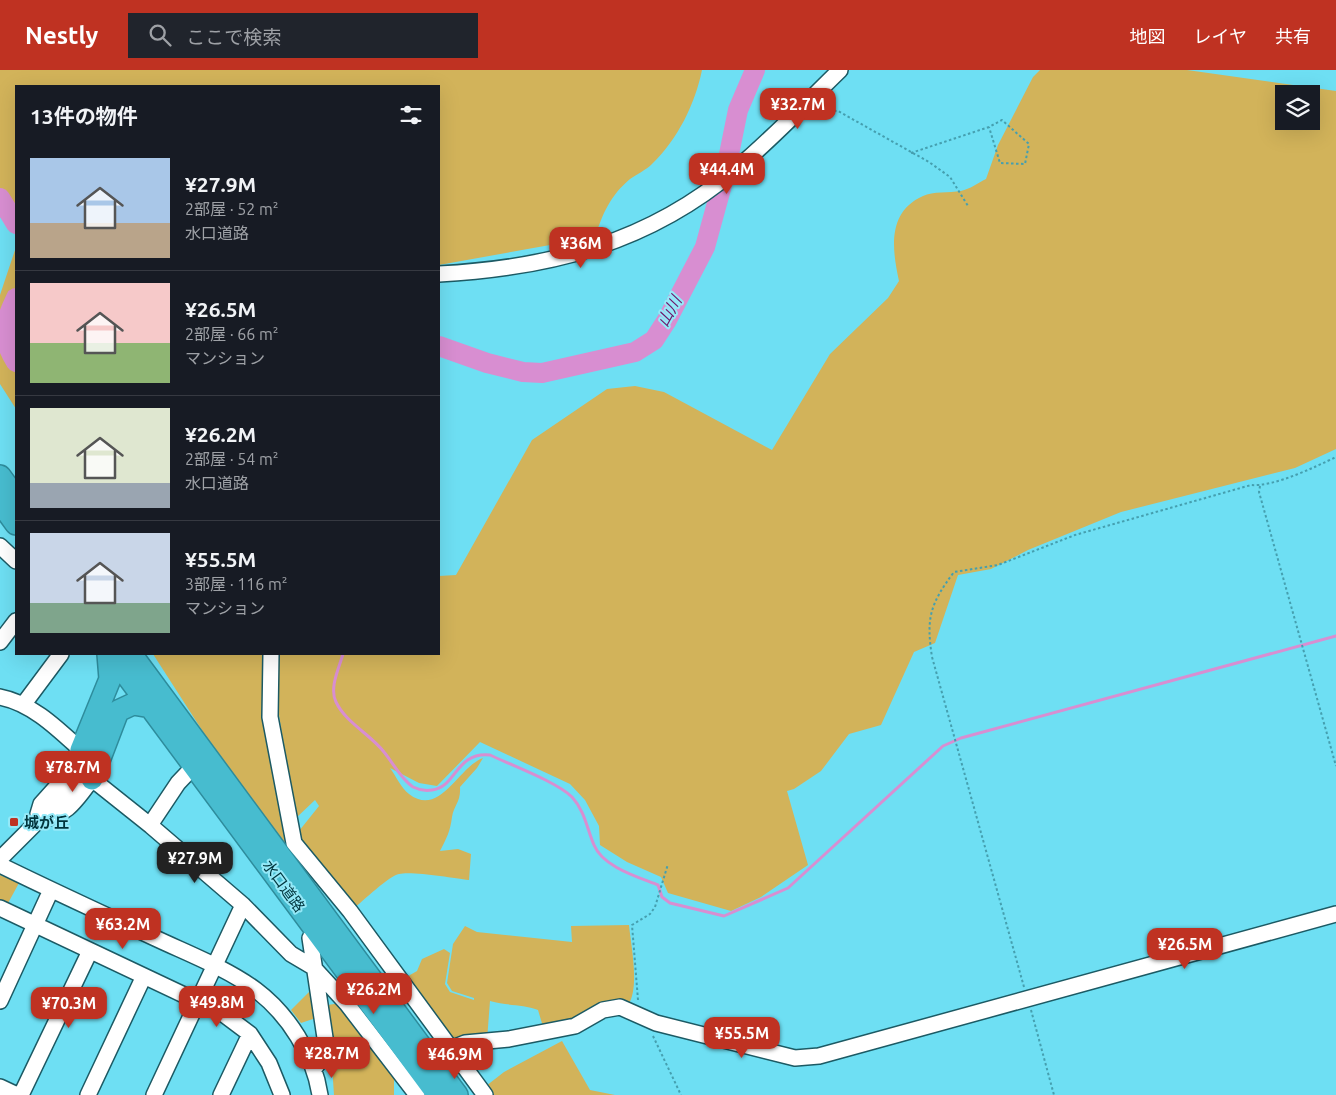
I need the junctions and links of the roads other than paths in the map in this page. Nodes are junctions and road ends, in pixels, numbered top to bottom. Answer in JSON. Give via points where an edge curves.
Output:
{"nodes":[{"id":1,"x":840,"y":70,"type":"edge"},
{"id":2,"x":440,"y":274,"type":"edge"},
{"id":3,"x":0,"y":476,"type":"edge"},
{"id":4,"x":15,"y":497,"type":"edge"},
{"id":5,"x":0,"y":502,"type":"edge"},
{"id":6,"x":15,"y":523,"type":"edge"},
{"id":7,"x":0,"y":546,"type":"edge"},
{"id":8,"x":15,"y":560,"type":"edge"},
{"id":9,"x":15,"y":622,"type":"edge"},
{"id":10,"x":0,"y":642,"type":"edge"},
{"id":11,"x":60,"y":655,"type":"edge"},
{"id":12,"x":110,"y":655,"type":"edge"},
{"id":13,"x":111,"y":655,"type":"edge"},
{"id":14,"x":132,"y":655,"type":"edge"},
{"id":15,"x":149,"y":655,"type":"edge"},
{"id":16,"x":272,"y":655,"type":"edge"},
{"id":17,"x":120,"y":679,"type":"dead end"},
{"id":18,"x":0,"y":697,"type":"edge"},
{"id":19,"x":23,"y":705,"type":"junction"},
{"id":20,"x":151,"y":708,"type":"junction"},
{"id":21,"x":186,"y":727,"type":"junction"},
{"id":22,"x":81,"y":750,"type":"junction"},
{"id":23,"x":195,"y":765,"type":"junction"},
{"id":24,"x":92,"y":779,"type":"junction"},
{"id":25,"x":36,"y":822,"type":"junction"},
{"id":26,"x":150,"y":825,"type":"junction"},
{"id":27,"x":0,"y":859,"type":"edge"},
{"id":28,"x":0,"y":865,"type":"edge"},
{"id":29,"x":51,"y":890,"type":"junction"},
{"id":30,"x":243,"y":905,"type":"junction"},
{"id":31,"x":0,"y":908,"type":"edge"},
{"id":32,"x":1336,"y":914,"type":"edge"},
{"id":33,"x":36,"y":925,"type":"junction"},
{"id":34,"x":310,"y":938,"type":"dead end"},
{"id":35,"x":90,"y":951,"type":"junction"},
{"id":36,"x":215,"y":966,"type":"junction"},
{"id":37,"x":313,"y":968,"type":"junction"},
{"id":38,"x":144,"y":976,"type":"junction"},
{"id":39,"x":0,"y":1000,"type":"edge"},
{"id":40,"x":198,"y":1001,"type":"junction"},
{"id":41,"x":250,"y":1034,"type":"junction"},
{"id":42,"x":449,"y":1053,"type":"junction"},
{"id":43,"x":314,"y":1069,"type":"junction"},
{"id":44,"x":414,"y":1086,"type":"edge"},
{"id":45,"x":0,"y":1087,"type":"edge"},
{"id":46,"x":19,"y":1095,"type":"edge"},
{"id":47,"x":88,"y":1095,"type":"edge"},
{"id":48,"x":154,"y":1095,"type":"edge"},
{"id":49,"x":222,"y":1095,"type":"edge"},
{"id":50,"x":282,"y":1095,"type":"edge"},
{"id":51,"x":320,"y":1095,"type":"edge"},
{"id":52,"x":438,"y":1095,"type":"edge"},
{"id":53,"x":457,"y":1095,"type":"edge"},
{"id":54,"x":484,"y":1095,"type":"edge"}],
"edges":[{"from":1,"to":2,"type":"street","via":[[736,170],[650,226],[580,254],[522,267]]},
{"from":3,"to":4,"type":"highway"},
{"from":5,"to":6,"type":"highway"},
{"from":7,"to":8,"type":"street"},
{"from":9,"to":10,"type":"street"},
{"from":11,"to":19,"type":"street"},
{"from":12,"to":22,"type":"highway","via":[[110,679]]},
{"from":13,"to":20,"type":"highway","name":"水口道路"},
{"from":14,"to":21,"type":"highway","name":"水口道路"},
{"from":15,"to":21,"type":"highway","via":[[187,716]]},
{"from":16,"to":42,"type":"street","via":[[270,717],[299,856],[350,911]]},
{"from":17,"to":25,"type":"street","via":[[89,760],[67,792]]},
{"from":18,"to":19,"type":"street"},
{"from":19,"to":22,"type":"street","via":[[51,723]]},
{"from":20,"to":23,"type":"highway","name":"水口道路"},
{"from":20,"to":24,"type":"highway","via":[[133,704],[118,712]]},
{"from":21,"to":53,"type":"highway","name":"水口道路"},
{"from":22,"to":25,"type":"street","via":[[67,775],[41,804]]},
{"from":23,"to":26,"type":"street","via":[[178,783]]},
{"from":23,"to":52,"type":"highway","name":"水口道路"},
{"from":24,"to":25,"type":"street","via":[[68,809],[56,817]]},
{"from":24,"to":26,"type":"street"},
{"from":25,"to":27,"type":"street"},
{"from":26,"to":30,"type":"street"},
{"from":28,"to":29,"type":"street"},
{"from":29,"to":33,"type":"street"},
{"from":29,"to":36,"type":"street"},
{"from":30,"to":36,"type":"street"},
{"from":30,"to":37,"type":"street","via":[[291,954]]},
{"from":31,"to":33,"type":"street"},
{"from":32,"to":42,"type":"street","via":[[819,1056],[795,1058],[656,1022],[620,1007],[603,1010],[575,1026],[509,1039],[466,1043]]},
{"from":33,"to":35,"type":"street"},
{"from":33,"to":39,"type":"street"},
{"from":34,"to":37,"type":"street"},
{"from":35,"to":38,"type":"street"},
{"from":35,"to":46,"type":"street"},
{"from":36,"to":40,"type":"street"},
{"from":36,"to":43,"type":"street","via":[[256,990],[273,1006],[301,1042]]},
{"from":37,"to":43,"type":"street","via":[[327,1051]]},
{"from":37,"to":44,"type":"street"},
{"from":38,"to":40,"type":"street"},
{"from":38,"to":47,"type":"street"},
{"from":40,"to":41,"type":"street","via":[[222,1013]]},
{"from":40,"to":48,"type":"street"},
{"from":41,"to":49,"type":"street"},
{"from":41,"to":50,"type":"street","via":[[269,1063]]},
{"from":42,"to":54,"type":"street"},
{"from":43,"to":51,"type":"street"},
{"from":45,"to":46,"type":"street"}]}
